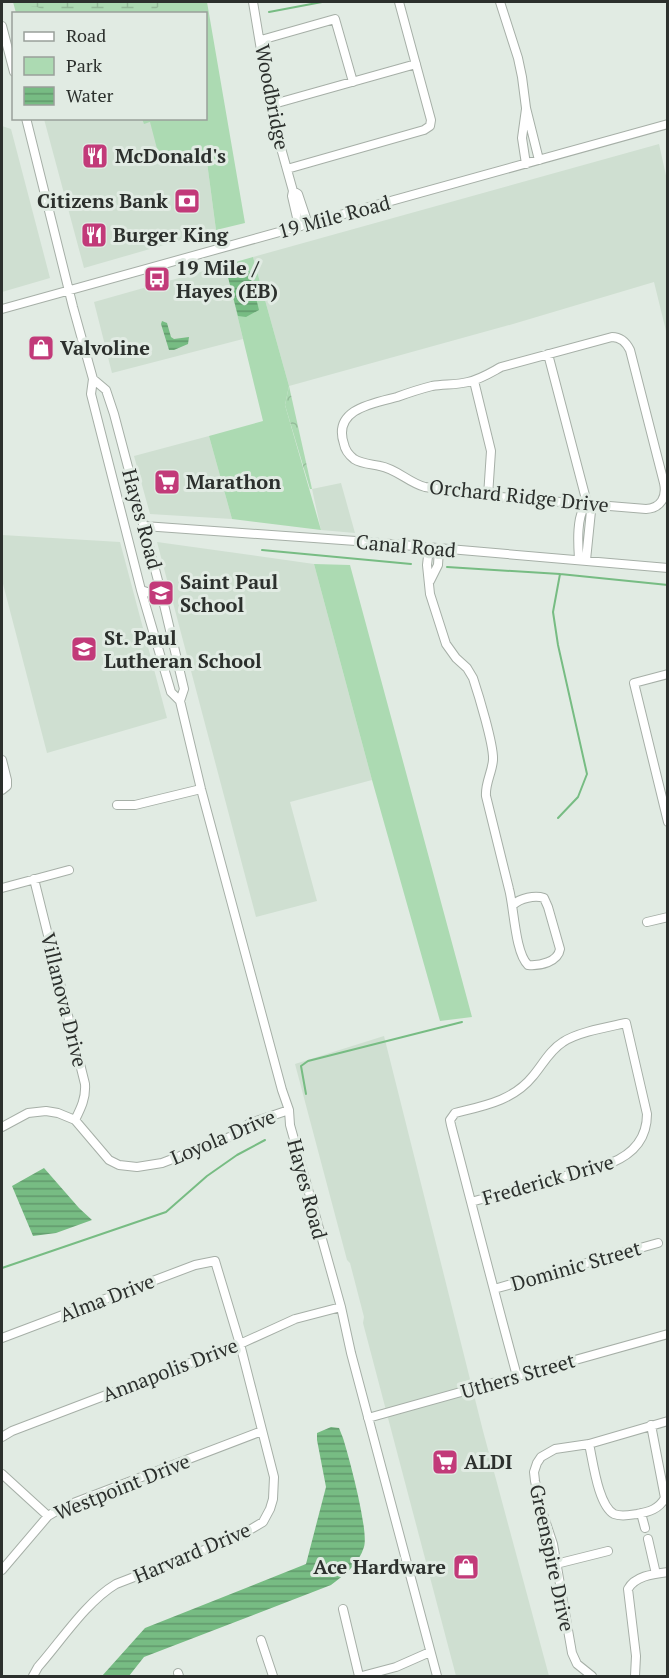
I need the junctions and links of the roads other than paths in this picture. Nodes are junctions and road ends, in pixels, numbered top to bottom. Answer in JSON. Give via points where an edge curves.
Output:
{"nodes":[{"id":1,"x":253,"y":2,"type":"edge"},
{"id":2,"x":399,"y":2,"type":"edge"},
{"id":3,"x":500,"y":2,"type":"edge"},
{"id":4,"x":2,"y":26,"type":"edge"},
{"id":5,"x":261,"y":40,"type":"junction"},
{"id":6,"x":12,"y":64,"type":"edge"},
{"id":7,"x":416,"y":64,"type":"junction"},
{"id":8,"x":353,"y":82,"type":"junction"},
{"id":9,"x":270,"y":105,"type":"junction"},
{"id":10,"x":526,"y":108,"type":"junction"},
{"id":11,"x":26,"y":120,"type":"edge"},
{"id":12,"x":668,"y":124,"type":"edge"},
{"id":13,"x":539,"y":160,"type":"junction"},
{"id":14,"x":526,"y":164,"type":"junction"},
{"id":15,"x":287,"y":169,"type":"junction"},
{"id":16,"x":293,"y":191,"type":"junction"},
{"id":17,"x":308,"y":224,"type":"junction"},
{"id":18,"x":299,"y":226,"type":"junction"},
{"id":19,"x":69,"y":291,"type":"junction"},
{"id":20,"x":2,"y":309,"type":"edge"},
{"id":21,"x":548,"y":354,"type":"junction"},
{"id":22,"x":93,"y":379,"type":"junction"},
{"id":23,"x":474,"y":381,"type":"junction"},
{"id":24,"x":129,"y":471,"type":"junction"},
{"id":25,"x":110,"y":473,"type":"junction"},
{"id":26,"x":488,"y":496,"type":"junction"},
{"id":27,"x":587,"y":503,"type":"junction"},
{"id":28,"x":144,"y":526,"type":"junction"},
{"id":29,"x":429,"y":548,"type":"junction"},
{"id":30,"x":439,"y":549,"type":"junction"},
{"id":31,"x":583,"y":560,"type":"junction"},
{"id":32,"x":668,"y":568,"type":"edge"},
{"id":33,"x":430,"y":582,"type":"junction"},
{"id":34,"x":141,"y":590,"type":"junction"},
{"id":35,"x":161,"y":592,"type":"junction"},
{"id":36,"x":668,"y":674,"type":"edge"},
{"id":37,"x":180,"y":700,"type":"junction"},
{"id":38,"x":2,"y":760,"type":"edge"},
{"id":39,"x":4,"y":788,"type":"edge"},
{"id":40,"x":201,"y":789,"type":"junction"},
{"id":41,"x":117,"y":805,"type":"dead end"},
{"id":42,"x":668,"y":822,"type":"edge"},
{"id":43,"x":69,"y":870,"type":"dead end"},
{"id":44,"x":34,"y":879,"type":"junction"},
{"id":45,"x":2,"y":888,"type":"edge"},
{"id":46,"x":513,"y":905,"type":"junction"},
{"id":47,"x":668,"y":917,"type":"edge"},
{"id":48,"x":647,"y":922,"type":"dead end"},
{"id":49,"x":289,"y":1110,"type":"junction"},
{"id":50,"x":75,"y":1120,"type":"junction"},
{"id":51,"x":2,"y":1127,"type":"edge"},
{"id":52,"x":471,"y":1202,"type":"junction"},
{"id":53,"x":657,"y":1243,"type":"dead end"},
{"id":54,"x":213,"y":1261,"type":"joint"},
{"id":55,"x":494,"y":1289,"type":"junction"},
{"id":56,"x":340,"y":1307,"type":"junction"},
{"id":57,"x":668,"y":1334,"type":"edge"},
{"id":58,"x":2,"y":1338,"type":"edge"},
{"id":59,"x":240,"y":1344,"type":"junction"},
{"id":60,"x":517,"y":1376,"type":"junction"},
{"id":61,"x":368,"y":1418,"type":"junction"},
{"id":62,"x":668,"y":1421,"type":"edge"},
{"id":63,"x":651,"y":1425,"type":"junction"},
{"id":64,"x":262,"y":1431,"type":"junction"},
{"id":65,"x":2,"y":1437,"type":"edge"},
{"id":66,"x":589,"y":1444,"type":"junction"},
{"id":67,"x":2,"y":1474,"type":"edge"},
{"id":68,"x":641,"y":1513,"type":"junction"},
{"id":69,"x":48,"y":1516,"type":"junction"},
{"id":70,"x":645,"y":1528,"type":"dead end"},
{"id":71,"x":648,"y":1539,"type":"dead end"},
{"id":72,"x":608,"y":1551,"type":"dead end"},
{"id":73,"x":556,"y":1564,"type":"junction"},
{"id":74,"x":2,"y":1570,"type":"edge"},
{"id":75,"x":668,"y":1572,"type":"edge"},
{"id":76,"x":656,"y":1574,"type":"junction"},
{"id":77,"x":343,"y":1610,"type":"dead end"},
{"id":78,"x":261,"y":1640,"type":"dead end"},
{"id":79,"x":430,"y":1652,"type":"junction"},
{"id":80,"x":33,"y":1677,"type":"edge"},
{"id":81,"x":273,"y":1677,"type":"edge"},
{"id":82,"x":361,"y":1677,"type":"edge"},
{"id":83,"x":437,"y":1677,"type":"edge"},
{"id":84,"x":592,"y":1677,"type":"edge"},
{"id":85,"x":635,"y":1677,"type":"edge"}],
"edges":[{"from":1,"to":5,"type":"street","name":"Woodbridge"},
{"from":2,"to":7,"type":"street"},
{"from":3,"to":10,"type":"street","via":[[518,58]]},
{"from":4,"to":6,"type":"street"},
{"from":5,"to":8,"type":"street","via":[[335,19]]},
{"from":5,"to":9,"type":"street","name":"Woodbridge"},
{"from":7,"to":8,"type":"street"},
{"from":7,"to":15,"type":"street","via":[[431,120],[429,128]]},
{"from":8,"to":9,"type":"street"},
{"from":9,"to":15,"type":"street","name":"Woodbridge"},
{"from":10,"to":13,"type":"street"},
{"from":10,"to":14,"type":"street","via":[[522,138]]},
{"from":11,"to":19,"type":"street","name":"Hayes Road"},
{"from":12,"to":13,"type":"street","name":"19 Mile Road"},
{"from":13,"to":14,"type":"street","name":"19 Mile Road"},
{"from":14,"to":17,"type":"street","name":"19 Mile Road"},
{"from":15,"to":16,"type":"street","name":"Woodbridge"},
{"from":16,"to":17,"type":"street","name":"Woodbridge","via":[[298,194]]},
{"from":16,"to":18,"type":"street","name":"Woodbridge"},
{"from":17,"to":18,"type":"street","name":"19 Mile Road"},
{"from":18,"to":19,"type":"street","name":"19 Mile Road"},
{"from":19,"to":20,"type":"street","name":"19 Mile Road"},
{"from":19,"to":22,"type":"street","name":"Hayes Road"},
{"from":21,"to":23,"type":"street","via":[[501,367]]},
{"from":21,"to":27,"type":"street"},
{"from":21,"to":27,"type":"street","name":"Orchard Ridge Drive","via":[[612,337],[621,339],[630,350],[665,488],[664,497],[657,506],[646,509]]},
{"from":22,"to":24,"type":"street","name":"Hayes Road","via":[[106,390]]},
{"from":22,"to":25,"type":"street","name":"Hayes Road","via":[[91,394]]},
{"from":23,"to":26,"type":"street","via":[[490,451]]},
{"from":23,"to":26,"type":"street","name":"Orchard Ridge Drive","via":[[432,387],[363,406],[351,413],[342,432],[344,445],[359,462],[382,466],[420,486]]},
{"from":24,"to":25,"type":"street"},
{"from":24,"to":28,"type":"street","name":"Hayes Road"},
{"from":25,"to":34,"type":"street","name":"Hayes Road"},
{"from":26,"to":27,"type":"street","name":"Orchard Ridge Drive"},
{"from":27,"to":31,"type":"street","via":[[591,511]]},
{"from":28,"to":29,"type":"street","name":"Canal Road"},
{"from":28,"to":35,"type":"street","name":"Hayes Road"},
{"from":29,"to":30,"type":"street","name":"Canal Road"},
{"from":29,"to":33,"type":"street"},
{"from":30,"to":31,"type":"street","name":"Canal Road"},
{"from":30,"to":33,"type":"street","via":[[438,565]]},
{"from":31,"to":32,"type":"street","name":"Canal Road"},
{"from":33,"to":46,"type":"street","via":[[446,644],[473,678],[491,746],[493,759],[486,796]]},
{"from":34,"to":35,"type":"street"},
{"from":34,"to":37,"type":"street","name":"Hayes Road","via":[[171,692]]},
{"from":35,"to":37,"type":"street","name":"Hayes Road","via":[[184,689]]},
{"from":36,"to":42,"type":"street","via":[[634,683]]},
{"from":37,"to":40,"type":"street","name":"Hayes Road"},
{"from":38,"to":39,"type":"street","via":[[7,780]]},
{"from":40,"to":41,"type":"street","via":[[135,805]]},
{"from":40,"to":49,"type":"street","name":"Hayes Road"},
{"from":43,"to":44,"type":"street"},
{"from":44,"to":45,"type":"street"},
{"from":44,"to":50,"type":"street","name":"Villanova Drive","via":[[85,1084],[82,1107]]},
{"from":46,"to":46,"type":"street","via":[[525,962],[534,966],[557,958],[560,950],[544,898],[536,896]]},
{"from":47,"to":48,"type":"street"},
{"from":49,"to":50,"type":"street","name":"Loyola Drive","via":[[250,1123],[235,1135],[162,1163],[137,1167],[109,1160]]},
{"from":49,"to":56,"type":"street","name":"Hayes Road"},
{"from":50,"to":51,"type":"street","via":[[39,1111]]},
{"from":52,"to":52,"type":"street","name":"Frederick Drive","via":[[450,1120],[455,1113],[514,1093],[564,1041],[626,1023],[647,1114],[646,1127],[636,1147],[611,1163]]},
{"from":52,"to":55,"type":"street"},
{"from":53,"to":55,"type":"street","name":"Dominic Street"},
{"from":54,"to":58,"type":"street","name":"Alma Drive"},
{"from":54,"to":59,"type":"street","name":"Harvard Drive"},
{"from":55,"to":60,"type":"street"},
{"from":56,"to":59,"type":"street","name":"Annapolis Drive","via":[[295,1319]]},
{"from":56,"to":61,"type":"street","name":"Hayes Road"},
{"from":57,"to":60,"type":"street","name":"Uthers Street"},
{"from":59,"to":64,"type":"street","name":"Harvard Drive"},
{"from":59,"to":65,"type":"street","name":"Annapolis Drive"},
{"from":60,"to":61,"type":"street","name":"Uthers Street"},
{"from":61,"to":79,"type":"street","name":"Hayes Road"},
{"from":62,"to":63,"type":"street","name":"Greenspire Drive"},
{"from":63,"to":66,"type":"street","name":"Greenspire Drive"},
{"from":63,"to":68,"type":"street","via":[[665,1498],[656,1508]]},
{"from":64,"to":69,"type":"street","name":"Westpoint Drive"},
{"from":64,"to":80,"type":"street","name":"Harvard Drive","via":[[274,1476],[273,1499],[263,1522],[238,1537],[108,1589]]},
{"from":66,"to":68,"type":"street","via":[[601,1495],[609,1510],[623,1516]]},
{"from":66,"to":73,"type":"street","name":"Greenspire Drive","via":[[547,1453],[534,1472]]},
{"from":67,"to":69,"type":"street"},
{"from":68,"to":70,"type":"street"},
{"from":69,"to":74,"type":"street","name":"Westpoint Drive"},
{"from":71,"to":76,"type":"street"},
{"from":72,"to":73,"type":"street"},
{"from":73,"to":84,"type":"street","name":"Greenspire Drive","via":[[572,1653],[576,1664]]},
{"from":75,"to":76,"type":"street"},
{"from":76,"to":85,"type":"street","via":[[636,1580],[628,1589]]},
{"from":77,"to":82,"type":"street"},
{"from":78,"to":81,"type":"street"},
{"from":79,"to":82,"type":"street","via":[[396,1668]]},
{"from":79,"to":83,"type":"street","name":"Hayes Road"}]}
